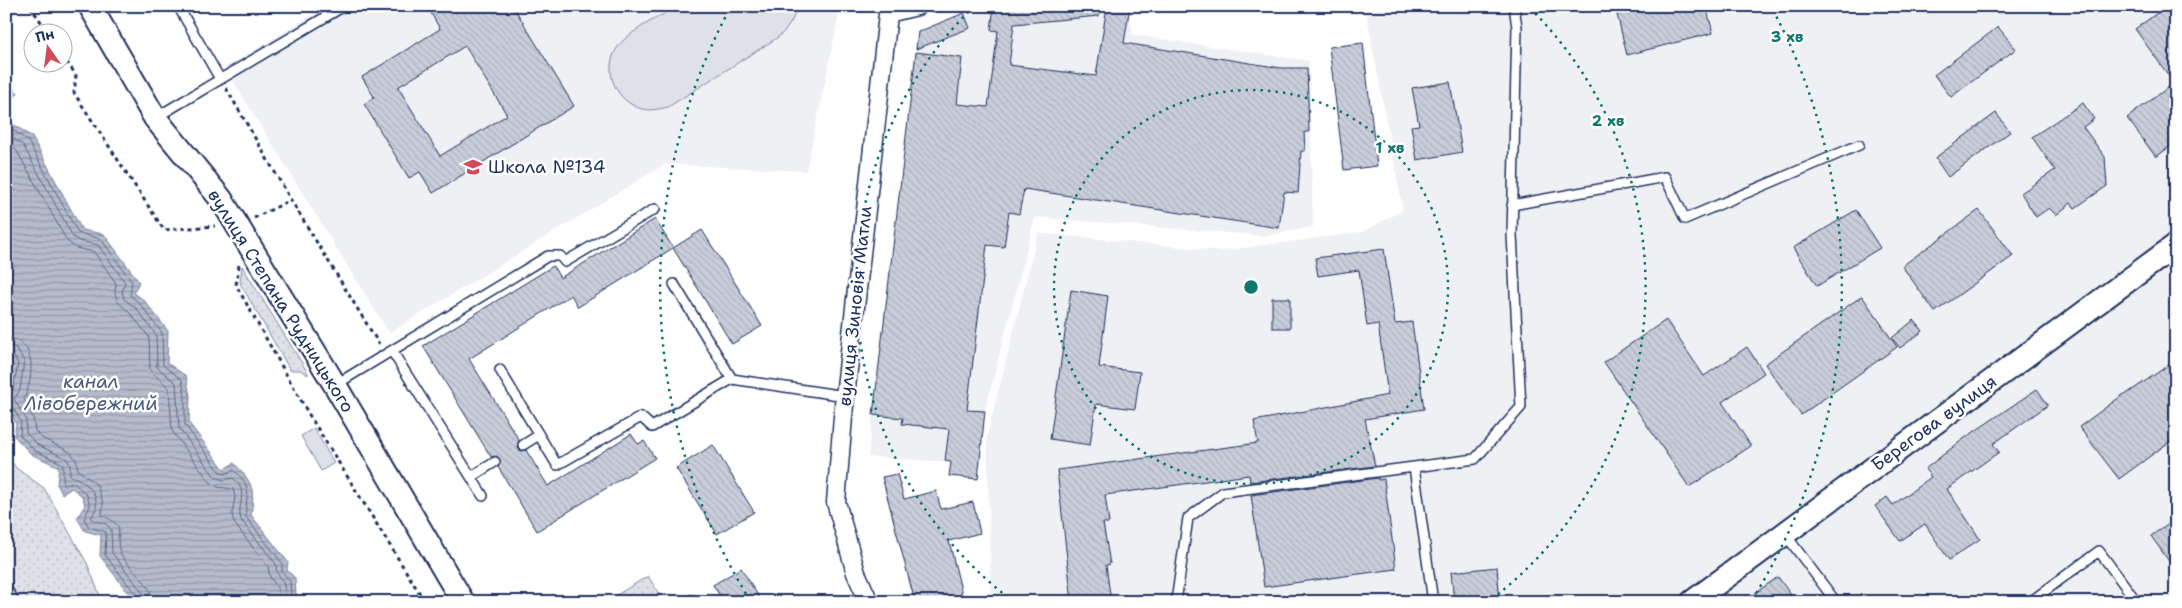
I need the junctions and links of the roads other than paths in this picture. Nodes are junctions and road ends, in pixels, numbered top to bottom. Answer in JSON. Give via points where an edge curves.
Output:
{"nodes":[{"id":1,"x":90,"y":6,"type":"edge"},
{"id":2,"x":178,"y":6,"type":"edge"},
{"id":3,"x":344,"y":6,"type":"edge"},
{"id":4,"x":917,"y":6,"type":"edge"},
{"id":5,"x":1514,"y":6,"type":"edge"},
{"id":6,"x":888,"y":10,"type":"edge"},
{"id":7,"x":220,"y":79,"type":"junction"},
{"id":8,"x":155,"y":118,"type":"junction"},
{"id":9,"x":1859,"y":145,"type":"dead end"},
{"id":10,"x":1512,"y":205,"type":"junction"},
{"id":11,"x":655,"y":209,"type":"dead end"},
{"id":12,"x":2176,"y":245,"type":"edge"},
{"id":13,"x":674,"y":284,"type":"dead end"},
{"id":14,"x":389,"y":353,"type":"junction"},
{"id":15,"x":500,"y":370,"type":"dead end"},
{"id":16,"x":732,"y":379,"type":"junction"},
{"id":17,"x":335,"y":386,"type":"junction"},
{"id":18,"x":845,"y":396,"type":"junction"},
{"id":19,"x":539,"y":435,"type":"junction"},
{"id":20,"x":523,"y":445,"type":"dead end"},
{"id":21,"x":495,"y":462,"type":"dead end"},
{"id":22,"x":1414,"y":467,"type":"junction"},
{"id":23,"x":471,"y":477,"type":"junction"},
{"id":24,"x":483,"y":496,"type":"dead end"},
{"id":25,"x":1784,"y":534,"type":"junction"},
{"id":26,"x":6,"y":588,"type":"edge"},
{"id":27,"x":15,"y":602,"type":"edge"},
{"id":28,"x":463,"y":602,"type":"edge"},
{"id":29,"x":869,"y":602,"type":"edge"},
{"id":30,"x":1176,"y":602,"type":"edge"},
{"id":31,"x":1433,"y":602,"type":"edge"},
{"id":32,"x":1692,"y":602,"type":"edge"},
{"id":33,"x":1836,"y":602,"type":"edge"},
{"id":34,"x":2030,"y":602,"type":"edge"},
{"id":35,"x":2137,"y":602,"type":"edge"}],
"edges":[{"from":1,"to":8,"type":"street","name":"вулиця Степана Рудницького"},
{"from":2,"to":7,"type":"lane"},
{"from":3,"to":7,"type":"lane"},
{"from":4,"to":6,"type":"street"},
{"from":5,"to":10,"type":"lane","via":[[1517,27]]},
{"from":6,"to":18,"type":"street","name":"вулиця Зиновія Матли"},
{"from":7,"to":8,"type":"lane"},
{"from":8,"to":17,"type":"street","name":"вулиця Степана Рудницького","via":[[221,199]]},
{"from":9,"to":10,"type":"lane","via":[[1685,219],[1665,177]]},
{"from":10,"to":22,"type":"lane","via":[[1521,407],[1475,460]]},
{"from":11,"to":14,"type":"lane","via":[[565,262],[560,256],[548,256]]},
{"from":12,"to":25,"type":"street","name":"Берегова вулиця"},
{"from":13,"to":16,"type":"lane"},
{"from":14,"to":17,"type":"lane"},
{"from":14,"to":23,"type":"lane"},
{"from":15,"to":19,"type":"lane"},
{"from":16,"to":18,"type":"lane"},
{"from":16,"to":19,"type":"lane","via":[[652,427],[642,416],[557,465]]},
{"from":17,"to":28,"type":"street","name":"вулиця Степана Рудницького"},
{"from":18,"to":29,"type":"street","name":"вулиця Зиновія Матли","via":[[836,502],[856,573]]},
{"from":19,"to":20,"type":"lane"},
{"from":21,"to":23,"type":"lane"},
{"from":22,"to":30,"type":"lane","via":[[1223,492],[1188,518]]},
{"from":22,"to":31,"type":"lane"},
{"from":23,"to":24,"type":"lane"},
{"from":25,"to":32,"type":"street","name":"Берегова вулиця"},
{"from":25,"to":33,"type":"lane"},
{"from":26,"to":27,"type":"lane"},
{"from":34,"to":35,"type":"lane","via":[[2099,551]]}]}
